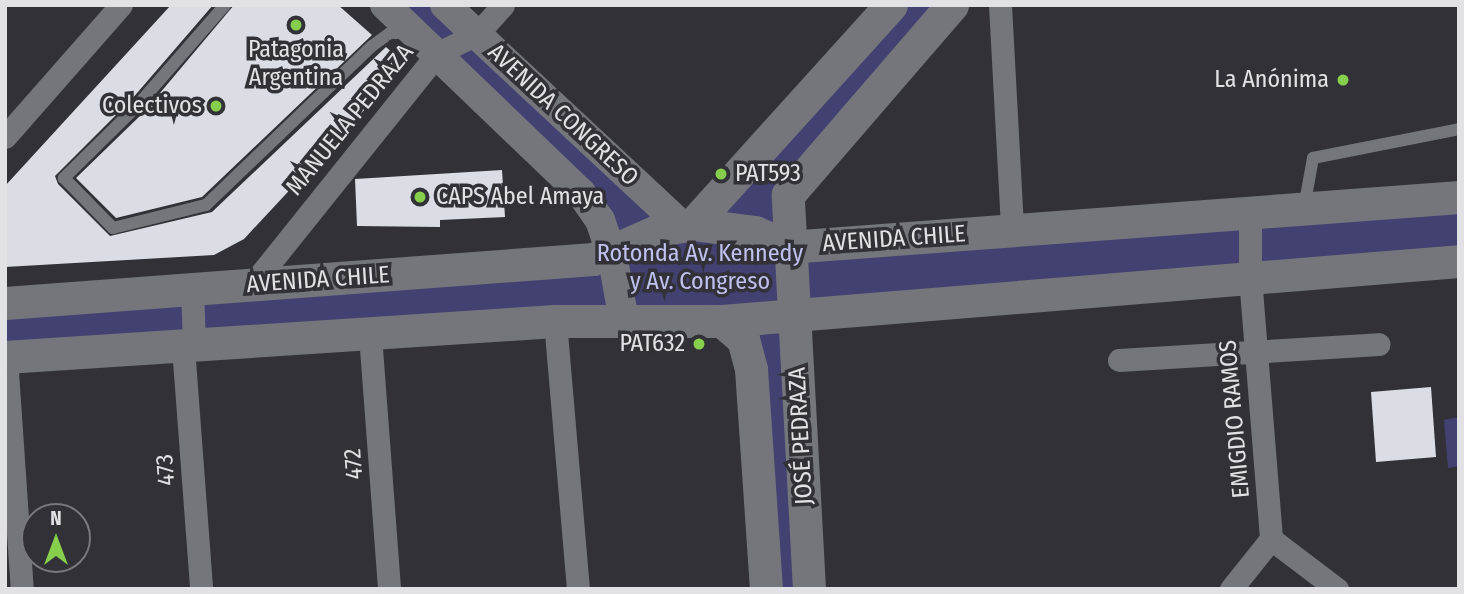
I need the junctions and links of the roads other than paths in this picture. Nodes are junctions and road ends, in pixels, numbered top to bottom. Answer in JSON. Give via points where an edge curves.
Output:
{"nodes":[{"id":1,"x":121,"y":5,"type":"edge"},
{"id":2,"x":225,"y":5,"type":"edge"},
{"id":3,"x":385,"y":5,"type":"edge"},
{"id":4,"x":446,"y":5,"type":"edge"},
{"id":5,"x":503,"y":5,"type":"edge"},
{"id":6,"x":891,"y":5,"type":"edge"},
{"id":7,"x":952,"y":5,"type":"edge"},
{"id":8,"x":1000,"y":5,"type":"edge"},
{"id":9,"x":477,"y":34,"type":"junction"},
{"id":10,"x":428,"y":44,"type":"junction"},
{"id":11,"x":1459,"y":129,"type":"edge"},
{"id":12,"x":5,"y":137,"type":"edge"},
{"id":13,"x":1459,"y":197,"type":"edge"},
{"id":14,"x":1304,"y":208,"type":"junction"},
{"id":15,"x":1250,"y":212,"type":"junction"},
{"id":16,"x":687,"y":225,"type":"junction"},
{"id":17,"x":1012,"y":230,"type":"junction"},
{"id":18,"x":788,"y":247,"type":"junction"},
{"id":19,"x":612,"y":254,"type":"junction"},
{"id":20,"x":1459,"y":261,"type":"edge"},
{"id":21,"x":1250,"y":277,"type":"junction"},
{"id":22,"x":253,"y":285,"type":"junction"},
{"id":23,"x":192,"y":288,"type":"junction"},
{"id":24,"x":791,"y":297,"type":"junction"},
{"id":25,"x":5,"y":303,"type":"edge"},
{"id":26,"x":555,"y":321,"type":"junction"},
{"id":27,"x":624,"y":321,"type":"junction"},
{"id":28,"x":722,"y":321,"type":"junction"},
{"id":29,"x":370,"y":335,"type":"junction"},
{"id":30,"x":1379,"y":344,"type":"dead end"},
{"id":31,"x":188,"y":346,"type":"junction"},
{"id":32,"x":1255,"y":351,"type":"junction"},
{"id":33,"x":6,"y":357,"type":"edge"},
{"id":34,"x":1119,"y":360,"type":"dead end"},
{"id":35,"x":1271,"y":539,"type":"junction"},
{"id":36,"x":22,"y":589,"type":"edge"},
{"id":37,"x":201,"y":589,"type":"edge"},
{"id":38,"x":389,"y":589,"type":"edge"},
{"id":39,"x":578,"y":589,"type":"edge"},
{"id":40,"x":766,"y":589,"type":"edge"},
{"id":41,"x":809,"y":589,"type":"edge"},
{"id":42,"x":1231,"y":589,"type":"edge"},
{"id":43,"x":1337,"y":589,"type":"edge"}],
"edges":[{"from":1,"to":12,"type":"street"},
{"from":2,"to":10,"type":"lane","via":[[137,106],[64,178],[113,228],[206,205],[390,33]]},
{"from":3,"to":10,"type":"street","name":"AVENIDA CONGRESO"},
{"from":4,"to":9,"type":"street","name":"AVENIDA CONGRESO"},
{"from":5,"to":9,"type":"street","name":"MANUELA PEDRAZA"},
{"from":6,"to":16,"type":"main road"},
{"from":7,"to":18,"type":"main road","name":"JOSÉ PEDRAZA","via":[[793,184],[786,209]]},
{"from":8,"to":17,"type":"street"},
{"from":9,"to":10,"type":"street","name":"MANUELA PEDRAZA"},
{"from":9,"to":16,"type":"street","name":"AVENIDA CONGRESO"},
{"from":10,"to":19,"type":"street","name":"AVENIDA CONGRESO","via":[[581,193],[600,220]]},
{"from":10,"to":22,"type":"street","name":"MANUELA PEDRAZA"},
{"from":11,"to":14,"type":"lane","via":[[1313,158]]},
{"from":13,"to":14,"type":"main road","name":"AVENIDA CHILE"},
{"from":14,"to":15,"type":"main road","name":"AVENIDA CHILE"},
{"from":15,"to":17,"type":"main road","name":"AVENIDA CHILE"},
{"from":15,"to":21,"type":"street","name":"EMIGDIO RAMOS"},
{"from":16,"to":18,"type":"main road","name":"AVENIDA CHILE","via":[[755,232]]},
{"from":16,"to":19,"type":"main road","name":"AVENIDA CHILE","via":[[659,230]]},
{"from":17,"to":18,"type":"main road","name":"AVENIDA CHILE"},
{"from":18,"to":24,"type":"main road","name":"JOSÉ PEDRAZA"},
{"from":19,"to":22,"type":"main road","name":"AVENIDA CHILE"},
{"from":19,"to":27,"type":"street","name":"AVENIDA CONGRESO"},
{"from":20,"to":21,"type":"main road"},
{"from":21,"to":24,"type":"main road"},
{"from":21,"to":32,"type":"street","name":"EMIGDIO RAMOS"},
{"from":22,"to":23,"type":"main road","name":"AVENIDA CHILE"},
{"from":23,"to":25,"type":"main road","name":"AVENIDA CHILE"},
{"from":23,"to":31,"type":"street","name":"473"},
{"from":24,"to":28,"type":"main road"},
{"from":24,"to":41,"type":"main road","name":"JOSÉ PEDRAZA"},
{"from":26,"to":27,"type":"main road"},
{"from":26,"to":29,"type":"main road"},
{"from":26,"to":39,"type":"street"},
{"from":27,"to":28,"type":"main road"},
{"from":28,"to":40,"type":"main road","name":"JOSÉ PEDRAZA","via":[[743,339],[751,369]]},
{"from":29,"to":31,"type":"main road"},
{"from":29,"to":38,"type":"street","name":"472"},
{"from":30,"to":32,"type":"street"},
{"from":31,"to":33,"type":"main road"},
{"from":31,"to":37,"type":"street","name":"473"},
{"from":32,"to":34,"type":"street"},
{"from":32,"to":35,"type":"street","name":"EMIGDIO RAMOS"},
{"from":33,"to":36,"type":"street"},
{"from":35,"to":42,"type":"street"},
{"from":35,"to":43,"type":"street"}]}
